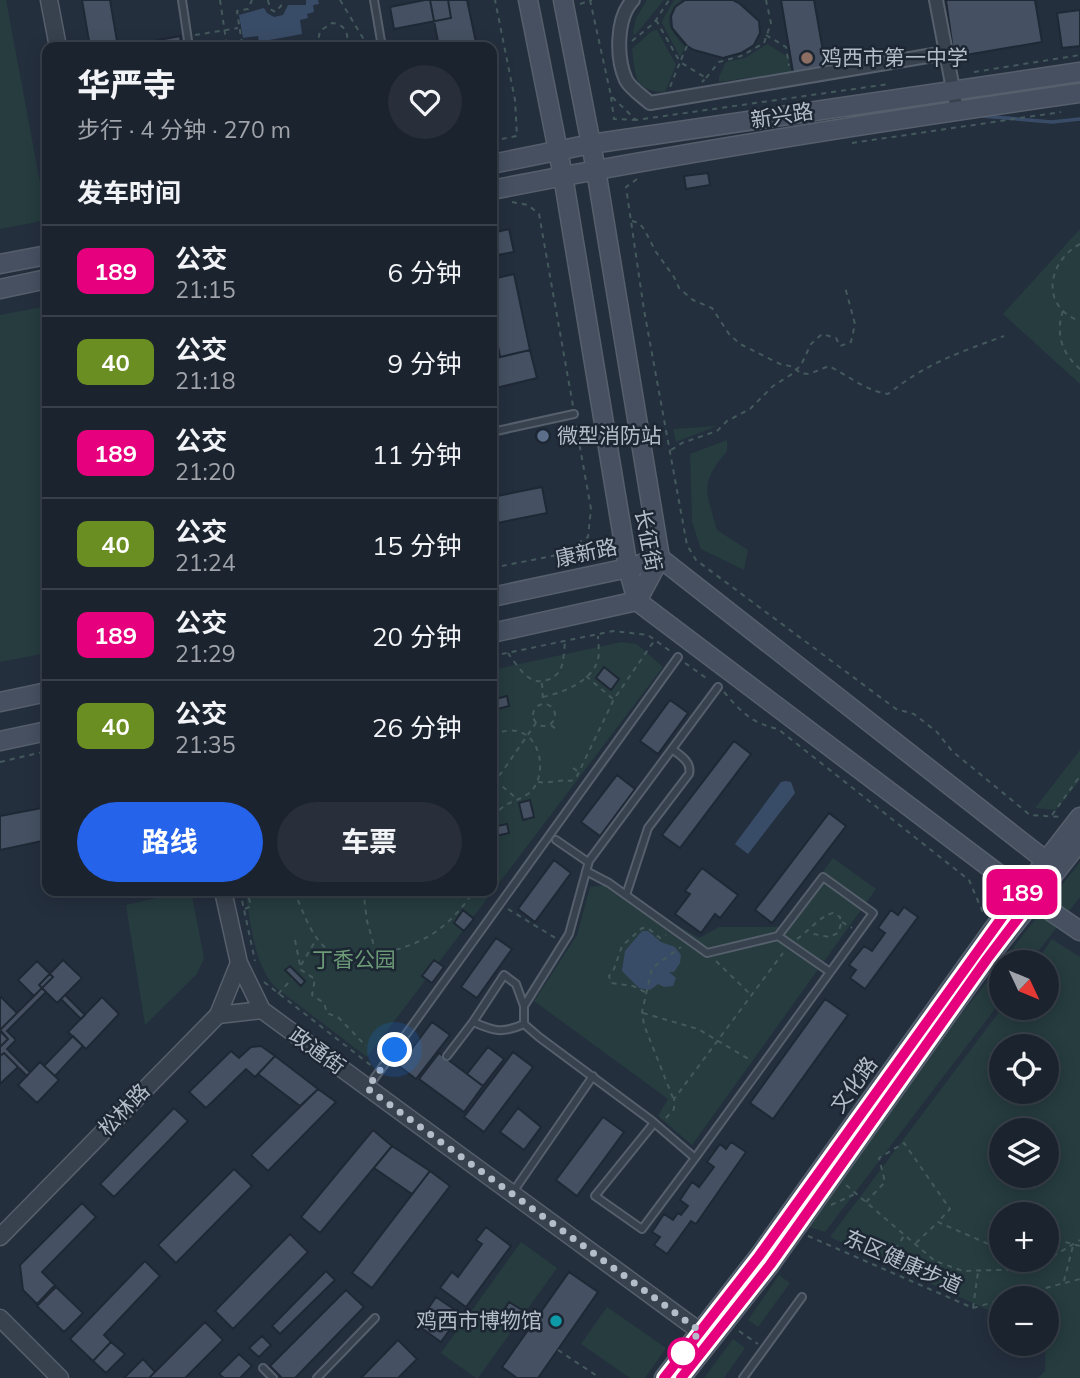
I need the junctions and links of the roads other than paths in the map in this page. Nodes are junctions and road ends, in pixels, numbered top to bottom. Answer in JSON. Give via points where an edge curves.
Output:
{"nodes":[{"id":1,"x":49,"y":0,"type":"edge"},
{"id":2,"x":182,"y":0,"type":"edge"},
{"id":3,"x":374,"y":0,"type":"edge"},
{"id":4,"x":528,"y":0,"type":"edge"},
{"id":5,"x":563,"y":0,"type":"edge"},
{"id":6,"x":633,"y":0,"type":"edge"},
{"id":7,"x":936,"y":0,"type":"edge"},
{"id":8,"x":57,"y":42,"type":"edge"},
{"id":9,"x":188,"y":42,"type":"edge"},
{"id":10,"x":381,"y":42,"type":"edge"},
{"id":11,"x":945,"y":53,"type":"junction"},
{"id":12,"x":1080,"y":72,"type":"edge"},
{"id":13,"x":953,"y":89,"type":"junction"},
{"id":14,"x":1080,"y":93,"type":"edge"},
{"id":15,"x":957,"y":110,"type":"junction"},
{"id":16,"x":591,"y":144,"type":"junction"},
{"id":17,"x":557,"y":151,"type":"junction"},
{"id":18,"x":497,"y":163,"type":"edge"},
{"id":19,"x":596,"y":170,"type":"junction"},
{"id":20,"x":563,"y":176,"type":"junction"},
{"id":21,"x":497,"y":189,"type":"edge"},
{"id":22,"x":42,"y":256,"type":"edge"},
{"id":23,"x":0,"y":264,"type":"edge"},
{"id":24,"x":42,"y":280,"type":"edge"},
{"id":25,"x":0,"y":289,"type":"edge"},
{"id":26,"x":574,"y":414,"type":"road end"},
{"id":27,"x":497,"y":431,"type":"edge"},
{"id":28,"x":660,"y":558,"type":"junction"},
{"id":29,"x":628,"y":568,"type":"junction"},
{"id":30,"x":497,"y":596,"type":"edge"},
{"id":31,"x":637,"y":601,"type":"junction"},
{"id":32,"x":497,"y":632,"type":"edge"},
{"id":33,"x":678,"y":657,"type":"road end"},
{"id":34,"x":718,"y":687,"type":"road end"},
{"id":35,"x":42,"y":693,"type":"edge"},
{"id":36,"x":0,"y":702,"type":"edge"},
{"id":37,"x":42,"y":732,"type":"edge"},
{"id":38,"x":0,"y":741,"type":"edge"},
{"id":39,"x":672,"y":749,"type":"junction"},
{"id":40,"x":1080,"y":818,"type":"edge"},
{"id":41,"x":556,"y":840,"type":"dead end"},
{"id":42,"x":1080,"y":841,"type":"edge"},
{"id":43,"x":1045,"y":860,"type":"junction"},
{"id":44,"x":588,"y":862,"type":"junction"},
{"id":45,"x":586,"y":872,"type":"junction"},
{"id":46,"x":626,"y":895,"type":"junction"},
{"id":47,"x":224,"y":896,"type":"edge"},
{"id":48,"x":1027,"y":898,"type":"junction"},
{"id":49,"x":1080,"y":930,"type":"edge"},
{"id":50,"x":778,"y":936,"type":"junction"},
{"id":51,"x":239,"y":963,"type":"junction"},
{"id":52,"x":830,"y":972,"type":"junction"},
{"id":53,"x":524,"y":1006,"type":"junction"},
{"id":54,"x":262,"y":1010,"type":"junction"},
{"id":55,"x":218,"y":1015,"type":"junction"},
{"id":56,"x":472,"y":1021,"type":"junction"},
{"id":57,"x":524,"y":1024,"type":"junction"},
{"id":58,"x":447,"y":1056,"type":"dead end"},
{"id":59,"x":593,"y":1076,"type":"junction"},
{"id":60,"x":367,"y":1088,"type":"junction"},
{"id":61,"x":654,"y":1123,"type":"junction"},
{"id":62,"x":695,"y":1158,"type":"junction"},
{"id":63,"x":512,"y":1194,"type":"junction"},
{"id":64,"x":0,"y":1237,"type":"edge"},
{"id":65,"x":802,"y":1297,"type":"dead end"},
{"id":66,"x":0,"y":1318,"type":"edge"},
{"id":67,"x":375,"y":1318,"type":"dead end"},
{"id":68,"x":706,"y":1336,"type":"junction"},
{"id":69,"x":263,"y":1368,"type":"dead end"},
{"id":70,"x":60,"y":1378,"type":"edge"},
{"id":71,"x":273,"y":1378,"type":"edge"},
{"id":72,"x":317,"y":1378,"type":"edge"},
{"id":73,"x":664,"y":1378,"type":"edge"},
{"id":74,"x":681,"y":1378,"type":"edge"},
{"id":75,"x":743,"y":1378,"type":"edge"}],
"edges":[{"from":1,"to":8,"type":"street"},
{"from":2,"to":9,"type":"lane"},
{"from":3,"to":10,"type":"lane"},
{"from":4,"to":17,"type":"main road","name":"长征街"},
{"from":5,"to":16,"type":"main road","name":"长征街"},
{"from":6,"to":11,"type":"street","via":[[620,28],[621,62],[626,82],[650,103]]},
{"from":7,"to":11,"type":"street"},
{"from":11,"to":13,"type":"street"},
{"from":12,"to":13,"type":"main road","name":"新兴路"},
{"from":13,"to":15,"type":"street"},
{"from":13,"to":16,"type":"main road","name":"新兴路"},
{"from":14,"to":15,"type":"main road","name":"新兴路"},
{"from":15,"to":19,"type":"main road","name":"新兴路"},
{"from":16,"to":17,"type":"main road","name":"新兴路"},
{"from":16,"to":19,"type":"main road","name":"长征街"},
{"from":17,"to":18,"type":"main road","name":"新兴路"},
{"from":17,"to":20,"type":"main road","name":"长征街"},
{"from":19,"to":20,"type":"main road","name":"新兴路"},
{"from":19,"to":28,"type":"main road","name":"长征街"},
{"from":20,"to":21,"type":"main road","name":"新兴路"},
{"from":20,"to":29,"type":"main road","name":"长征街"},
{"from":22,"to":23,"type":"main road"},
{"from":24,"to":25,"type":"main road"},
{"from":26,"to":27,"type":"lane"},
{"from":28,"to":29,"type":"main road","name":"康新路"},
{"from":28,"to":31,"type":"main road"},
{"from":28,"to":43,"type":"main road","name":"长征街"},
{"from":29,"to":30,"type":"main road","name":"康新路"},
{"from":29,"to":31,"type":"main road","name":"长征街"},
{"from":31,"to":32,"type":"main road"},
{"from":31,"to":48,"type":"main road","name":"长征街"},
{"from":33,"to":60,"type":"lane"},
{"from":34,"to":39,"type":"lane"},
{"from":35,"to":36,"type":"main road"},
{"from":37,"to":38,"type":"main road"},
{"from":39,"to":44,"type":"lane"},
{"from":39,"to":46,"type":"lane","via":[[690,769],[648,828]]},
{"from":40,"to":43,"type":"main road","name":"文化路"},
{"from":41,"to":44,"type":"lane"},
{"from":42,"to":48,"type":"main road","name":"文化路"},
{"from":43,"to":48,"type":"main road","name":"文化路"},
{"from":44,"to":45,"type":"lane"},
{"from":45,"to":46,"type":"lane"},
{"from":45,"to":53,"type":"lane","via":[[569,934]]},
{"from":46,"to":50,"type":"lane","via":[[707,953]]},
{"from":47,"to":51,"type":"street","name":"政通街"},
{"from":48,"to":49,"type":"main road","name":"长征街"},
{"from":48,"to":68,"type":"main road","name":"文化路","via":[[794,1230]]},
{"from":48,"to":68,"type":"main road","name":"文化路","via":[[991,932]]},
{"from":50,"to":52,"type":"lane"},
{"from":50,"to":52,"type":"lane","via":[[823,877],[873,913]]},
{"from":51,"to":54,"type":"street","name":"政通街"},
{"from":51,"to":55,"type":"street"},
{"from":52,"to":62,"type":"lane"},
{"from":53,"to":56,"type":"lane","via":[[516,984],[504,975]]},
{"from":53,"to":57,"type":"lane"},
{"from":54,"to":55,"type":"street"},
{"from":54,"to":60,"type":"street","name":"政通街"},
{"from":55,"to":64,"type":"street","name":"松林路"},
{"from":56,"to":57,"type":"lane","via":[[494,1031]]},
{"from":56,"to":58,"type":"lane"},
{"from":57,"to":59,"type":"lane"},
{"from":59,"to":61,"type":"lane"},
{"from":59,"to":63,"type":"lane"},
{"from":60,"to":63,"type":"street","name":"政通街"},
{"from":61,"to":62,"type":"lane"},
{"from":61,"to":62,"type":"lane","via":[[596,1196],[642,1229]]},
{"from":63,"to":68,"type":"street","name":"政通街"},
{"from":65,"to":75,"type":"lane"},
{"from":66,"to":70,"type":"street"},
{"from":67,"to":72,"type":"lane"},
{"from":68,"to":73,"type":"main road","name":"文化路"},
{"from":68,"to":74,"type":"main road","name":"文化路"},
{"from":69,"to":71,"type":"lane"}]}
